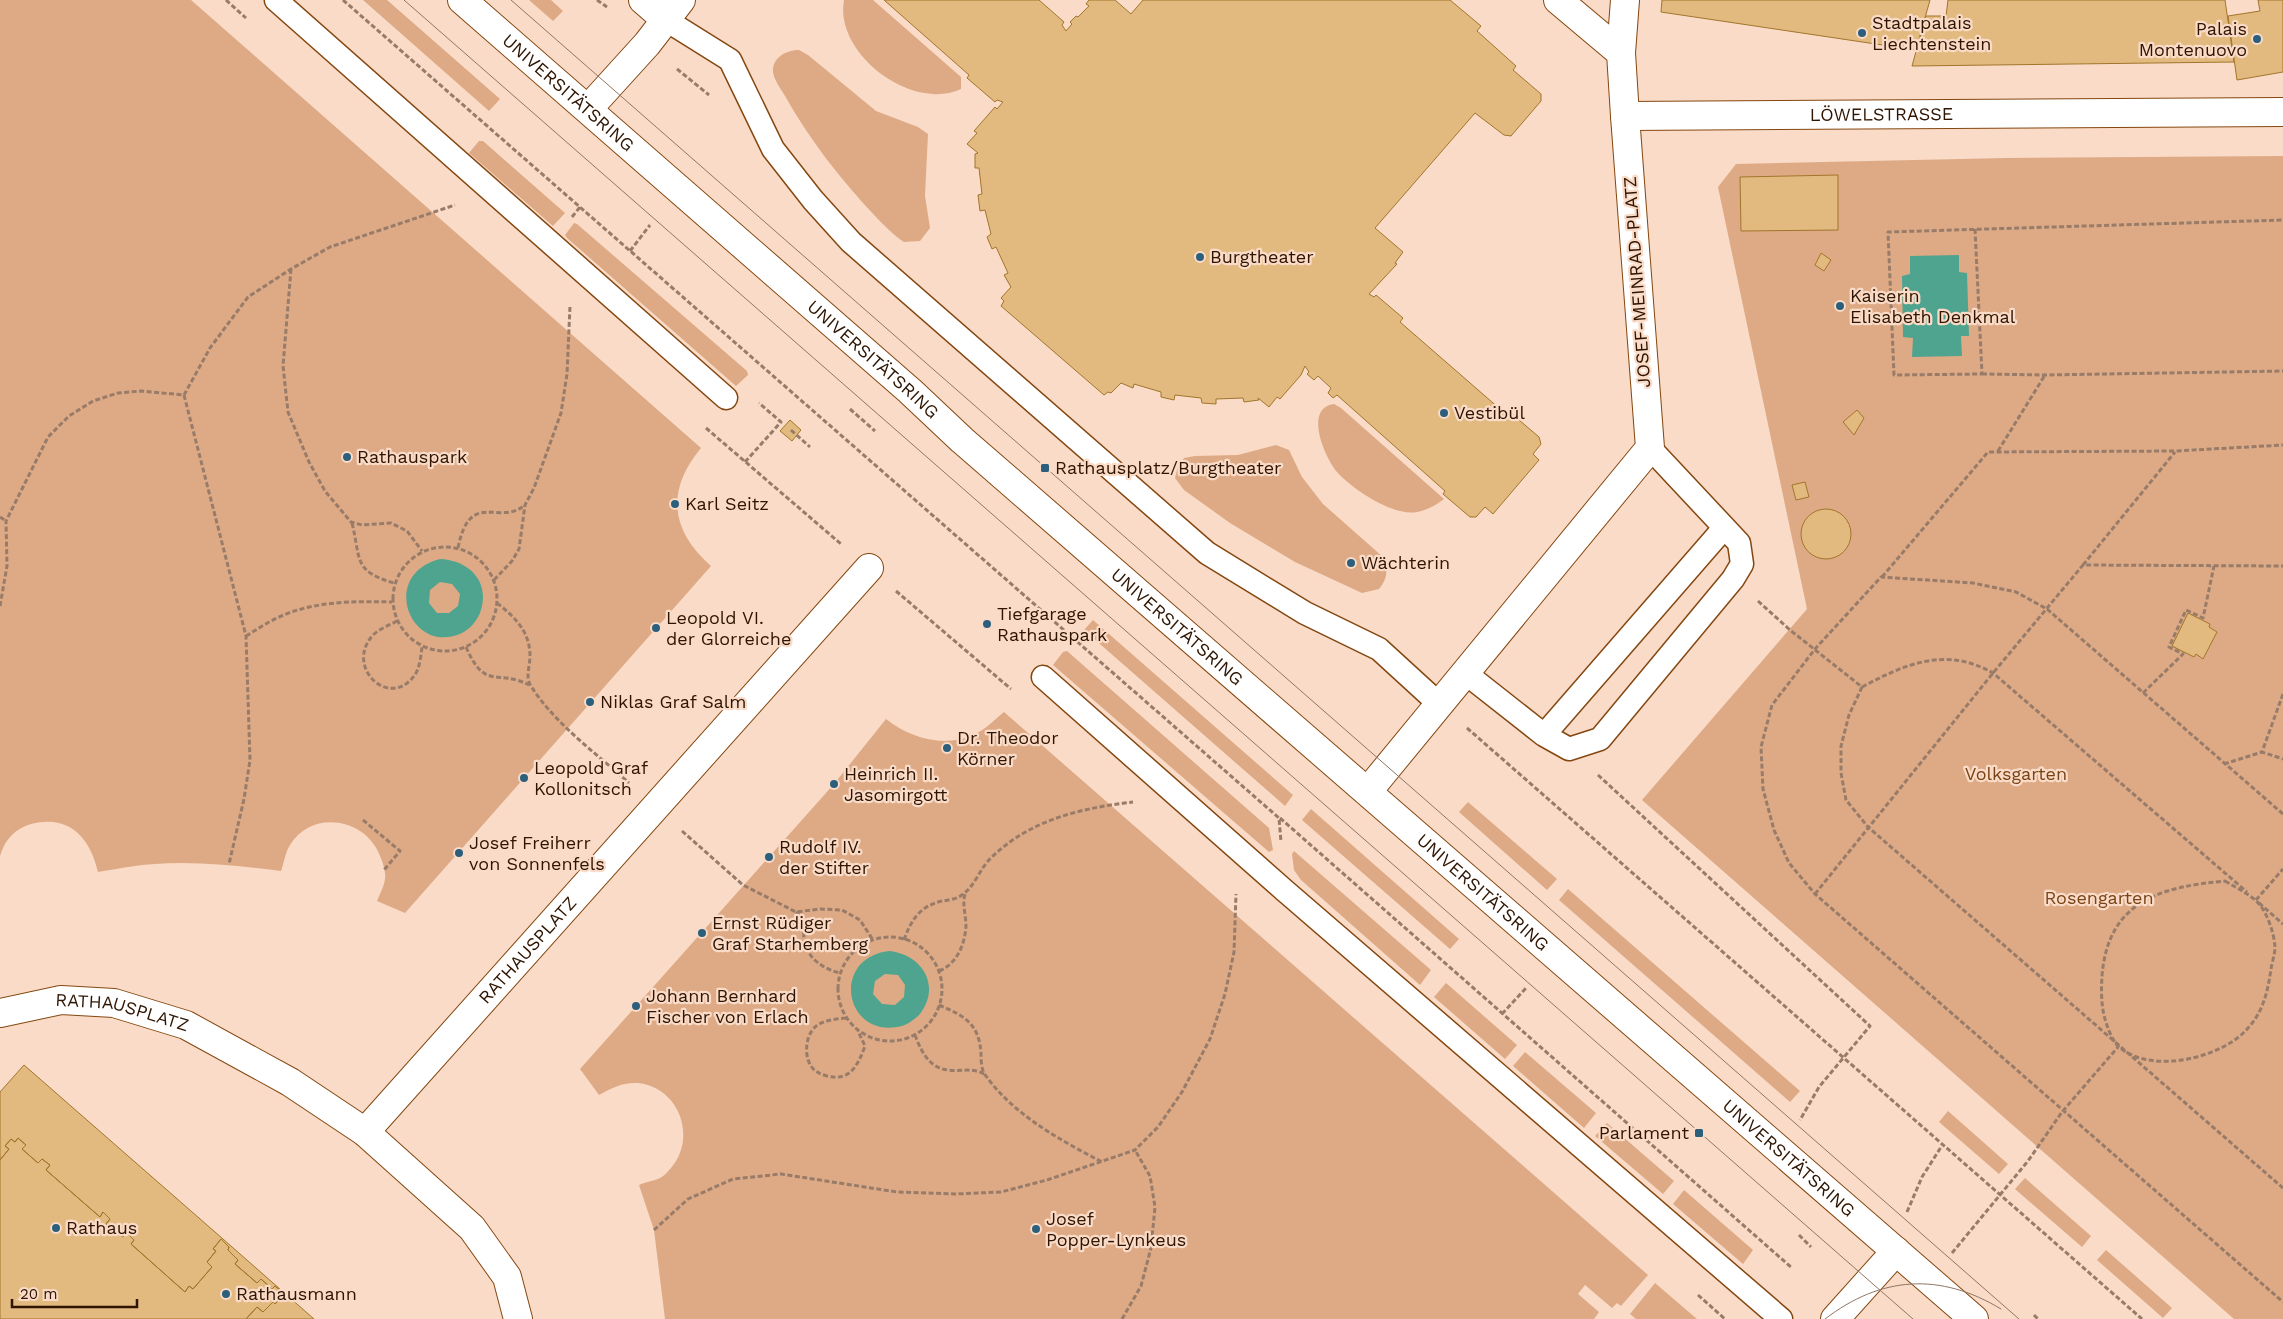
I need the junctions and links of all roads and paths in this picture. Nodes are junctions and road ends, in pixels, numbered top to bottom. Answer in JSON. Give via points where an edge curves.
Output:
{"nodes":[{"id":1,"x":276,"y":0,"type":"edge"},
{"id":2,"x":343,"y":0,"type":"edge"},
{"id":3,"x":462,"y":0,"type":"edge"},
{"id":4,"x":597,"y":0,"type":"edge"},
{"id":5,"x":643,"y":0,"type":"edge"},
{"id":6,"x":1558,"y":0,"type":"edge"},
{"id":7,"x":1624,"y":0,"type":"edge"},
{"id":8,"x":608,"y":8,"type":"dead end"},
{"id":9,"x":674,"y":10,"type":"edge"},
{"id":10,"x":1621,"y":53,"type":"junction"},
{"id":11,"x":588,"y":110,"type":"junction"},
{"id":12,"x":2283,"y":112,"type":"edge"},
{"id":13,"x":1625,"y":116,"type":"junction"},
{"id":14,"x":455,"y":205,"type":"dead end"},
{"id":15,"x":2283,"y":220,"type":"edge"},
{"id":16,"x":650,"y":225,"type":"dead end"},
{"id":17,"x":1975,"y":229,"type":"junction"},
{"id":18,"x":630,"y":251,"type":"junction"},
{"id":19,"x":291,"y":269,"type":"junction"},
{"id":20,"x":570,"y":306,"type":"dead end"},
{"id":21,"x":2283,"y":371,"type":"edge"},
{"id":22,"x":1982,"y":374,"type":"junction"},
{"id":23,"x":2045,"y":375,"type":"junction"},
{"id":24,"x":184,"y":395,"type":"junction"},
{"id":25,"x":726,"y":398,"type":"dead end"},
{"id":26,"x":758,"y":402,"type":"dead end"},
{"id":27,"x":850,"y":409,"type":"dead end"},
{"id":28,"x":791,"y":430,"type":"dead end"},
{"id":29,"x":875,"y":431,"type":"dead end"},
{"id":30,"x":2283,"y":444,"type":"edge"},
{"id":31,"x":810,"y":447,"type":"dead end"},
{"id":32,"x":1650,"y":448,"type":"junction"},
{"id":33,"x":1998,"y":451,"type":"junction"},
{"id":34,"x":2176,"y":451,"type":"junction"},
{"id":35,"x":745,"y":462,"type":"dead end"},
{"id":36,"x":525,"y":505,"type":"junction"},
{"id":37,"x":0,"y":517,"type":"edge"},
{"id":38,"x":6,"y":521,"type":"junction"},
{"id":39,"x":351,"y":522,"type":"junction"},
{"id":40,"x":1724,"y":528,"type":"junction"},
{"id":41,"x":458,"y":548,"type":"junction"},
{"id":42,"x":422,"y":551,"type":"junction"},
{"id":43,"x":2083,"y":565,"type":"junction"},
{"id":44,"x":2214,"y":566,"type":"junction"},
{"id":45,"x":2283,"y":566,"type":"edge"},
{"id":46,"x":869,"y":568,"type":"dead end"},
{"id":47,"x":1881,"y":578,"type":"junction"},
{"id":48,"x":1733,"y":579,"type":"junction"},
{"id":49,"x":494,"y":580,"type":"junction"},
{"id":50,"x":394,"y":583,"type":"junction"},
{"id":51,"x":392,"y":602,"type":"junction"},
{"id":52,"x":0,"y":606,"type":"edge"},
{"id":53,"x":2047,"y":609,"type":"junction"},
{"id":54,"x":397,"y":621,"type":"junction"},
{"id":55,"x":246,"y":636,"type":"junction"},
{"id":56,"x":422,"y":647,"type":"junction"},
{"id":57,"x":466,"y":647,"type":"junction"},
{"id":58,"x":1815,"y":649,"type":"junction"},
{"id":59,"x":1464,"y":672,"type":"junction"},
{"id":60,"x":1992,"y":673,"type":"junction"},
{"id":61,"x":1043,"y":676,"type":"dead end"},
{"id":62,"x":530,"y":685,"type":"dead end"},
{"id":63,"x":1862,"y":687,"type":"junction"},
{"id":64,"x":2143,"y":693,"type":"junction"},
{"id":65,"x":2283,"y":694,"type":"edge"},
{"id":66,"x":1438,"y":703,"type":"junction"},
{"id":67,"x":1544,"y":735,"type":"junction"},
{"id":68,"x":1569,"y":749,"type":"junction"},
{"id":69,"x":2262,"y":752,"type":"junction"},
{"id":70,"x":1498,"y":755,"type":"dead end"},
{"id":71,"x":2283,"y":759,"type":"edge"},
{"id":72,"x":2224,"y":764,"type":"junction"},
{"id":73,"x":1368,"y":791,"type":"junction"},
{"id":74,"x":1142,"y":801,"type":"dead end"},
{"id":75,"x":2283,"y":814,"type":"edge"},
{"id":76,"x":1279,"y":818,"type":"junction"},
{"id":77,"x":363,"y":820,"type":"dead end"},
{"id":78,"x":1868,"y":827,"type":"junction"},
{"id":79,"x":229,"y":864,"type":"dead end"},
{"id":80,"x":2283,"y":869,"type":"edge"},
{"id":81,"x":384,"y":870,"type":"dead end"},
{"id":82,"x":1236,"y":888,"type":"dead end"},
{"id":83,"x":1284,"y":890,"type":"junction"},
{"id":84,"x":965,"y":894,"type":"junction"},
{"id":85,"x":1815,"y":894,"type":"junction"},
{"id":86,"x":2256,"y":900,"type":"junction"},
{"id":87,"x":796,"y":912,"type":"dead end"},
{"id":88,"x":2283,"y":924,"type":"edge"},
{"id":89,"x":904,"y":940,"type":"junction"},
{"id":90,"x":939,"y":971,"type":"junction"},
{"id":91,"x":840,"y":973,"type":"junction"},
{"id":92,"x":1526,"y":988,"type":"dead end"},
{"id":93,"x":939,"y":1005,"type":"junction"},
{"id":94,"x":0,"y":1013,"type":"edge"},
{"id":95,"x":1502,"y":1014,"type":"junction"},
{"id":96,"x":846,"y":1018,"type":"junction"},
{"id":97,"x":858,"y":1031,"type":"junction"},
{"id":98,"x":915,"y":1034,"type":"junction"},
{"id":99,"x":2118,"y":1047,"type":"junction"},
{"id":100,"x":1843,"y":1057,"type":"junction"},
{"id":101,"x":984,"y":1074,"type":"junction"},
{"id":102,"x":2062,"y":1112,"type":"junction"},
{"id":103,"x":365,"y":1132,"type":"junction"},
{"id":104,"x":1944,"y":1144,"type":"junction"},
{"id":105,"x":1135,"y":1150,"type":"junction"},
{"id":106,"x":1782,"y":1152,"type":"junction"},
{"id":107,"x":1103,"y":1162,"type":"junction"},
{"id":108,"x":2283,"y":1188,"type":"edge"},
{"id":109,"x":2001,"y":1195,"type":"junction"},
{"id":110,"x":654,"y":1230,"type":"dead end"},
{"id":111,"x":1799,"y":1235,"type":"dead end"},
{"id":112,"x":1811,"y":1246,"type":"dead end"},
{"id":113,"x":1896,"y":1251,"type":"junction"},
{"id":114,"x":1792,"y":1268,"type":"dead end"},
{"id":115,"x":2283,"y":1302,"type":"edge"},
{"id":116,"x":2034,"y":1315,"type":"dead end"},
{"id":117,"x":518,"y":1319,"type":"edge"},
{"id":118,"x":1122,"y":1319,"type":"edge"},
{"id":119,"x":1781,"y":1319,"type":"edge"},
{"id":120,"x":1835,"y":1319,"type":"edge"},
{"id":121,"x":1974,"y":1319,"type":"edge"},
{"id":122,"x":2038,"y":1319,"type":"edge"},
{"id":123,"x":2142,"y":1319,"type":"edge"}],
"edges":[{"from":1,"to":25,"type":"lane"},
{"from":2,"to":18,"type":"path"},
{"from":3,"to":11,"type":"street","name":"UNIVERSITÄTSRING"},
{"from":4,"to":8,"type":"path"},
{"from":5,"to":9,"type":"street"},
{"from":6,"to":10,"type":"street"},
{"from":7,"to":10,"type":"street"},
{"from":9,"to":11,"type":"street"},
{"from":9,"to":66,"type":"lane","via":[[730,60],[773,149],[812,200],[851,242],[1207,553],[1305,613],[1379,649]]},
{"from":10,"to":13,"type":"street"},
{"from":11,"to":73,"type":"street","name":"UNIVERSITÄTSRING","via":[[962,440]]},
{"from":12,"to":13,"type":"street","name":"LÖWELSTRASSE"},
{"from":13,"to":32,"type":"street","name":"JOSEF-MEINRAD-PLATZ"},
{"from":14,"to":19,"type":"path","via":[[339,244]]},
{"from":15,"to":17,"type":"path"},
{"from":16,"to":18,"type":"path"},
{"from":17,"to":22,"type":"path"},
{"from":17,"to":22,"type":"path","via":[[1888,232],[1894,375]]},
{"from":18,"to":76,"type":"path"},
{"from":19,"to":24,"type":"path","via":[[248,297],[210,348]]},
{"from":19,"to":39,"type":"path","via":[[282,366],[288,412],[308,462],[325,491]]},
{"from":20,"to":36,"type":"path","via":[[567,374],[561,413],[538,479]]},
{"from":21,"to":23,"type":"path"},
{"from":22,"to":23,"type":"path"},
{"from":23,"to":33,"type":"path"},
{"from":24,"to":38,"type":"path","via":[[140,391],[118,393],[93,401],[69,416],[48,437]]},
{"from":24,"to":55,"type":"path"},
{"from":26,"to":35,"type":"path","via":[[781,422]]},
{"from":27,"to":29,"type":"path"},
{"from":28,"to":31,"type":"path"},
{"from":30,"to":34,"type":"path"},
{"from":32,"to":40,"type":"lane"},
{"from":32,"to":59,"type":"street"},
{"from":33,"to":34,"type":"path"},
{"from":33,"to":47,"type":"path","via":[[1988,452]]},
{"from":34,"to":43,"type":"path"},
{"from":36,"to":41,"type":"path","via":[[519,510],[478,513],[461,530]]},
{"from":36,"to":49,"type":"path","via":[[519,548]]},
{"from":37,"to":38,"type":"path"},
{"from":38,"to":52,"type":"path","via":[[7,566]]},
{"from":39,"to":42,"type":"path","via":[[362,525],[391,522],[407,531]]},
{"from":39,"to":50,"type":"path","via":[[362,567],[374,577]]},
{"from":40,"to":48,"type":"lane","via":[[1739,543],[1742,564]]},
{"from":40,"to":67,"type":"lane"},
{"from":41,"to":42,"type":"path","via":[[439,546]]},
{"from":41,"to":49,"type":"path","via":[[475,555],[485,564]]},
{"from":42,"to":50,"type":"path","via":[[407,562]]},
{"from":43,"to":44,"type":"path"},
{"from":43,"to":53,"type":"path"},
{"from":44,"to":45,"type":"path"},
{"from":44,"to":64,"type":"path","via":[[2203,618],[2186,610],[2169,647],[2183,654]]},
{"from":46,"to":103,"type":"street","name":"RATHAUSPLATZ"},
{"from":47,"to":53,"type":"path","via":[[1973,583],[2016,592]]},
{"from":47,"to":58,"type":"path"},
{"from":48,"to":58,"type":"path"},
{"from":48,"to":68,"type":"lane","via":[[1600,739]]},
{"from":49,"to":57,"type":"path","via":[[497,603],[493,621],[481,637]]},
{"from":50,"to":51,"type":"path"},
{"from":51,"to":54,"type":"path"},
{"from":51,"to":55,"type":"path","via":[[318,604],[278,618]]},
{"from":53,"to":60,"type":"path"},
{"from":53,"to":64,"type":"path"},
{"from":54,"to":56,"type":"path","via":[[407,636]]},
{"from":54,"to":56,"type":"path","via":[[374,634],[364,649],[363,665],[370,677],[380,687],[392,689],[404,684],[417,672]]},
{"from":55,"to":79,"type":"path","via":[[250,760]]},
{"from":56,"to":57,"type":"path","via":[[448,652]]},
{"from":57,"to":62,"type":"path","via":[[473,664],[481,672]]},
{"from":58,"to":63,"type":"path"},
{"from":58,"to":85,"type":"path","via":[[1772,705],[1761,747],[1763,789],[1774,830],[1789,863]]},
{"from":59,"to":66,"type":"street"},
{"from":59,"to":67,"type":"lane"},
{"from":60,"to":63,"type":"path","via":[[1978,664],[1946,659],[1916,662]]},
{"from":60,"to":78,"type":"path"},
{"from":60,"to":86,"type":"path"},
{"from":61,"to":83,"type":"lane"},
{"from":63,"to":78,"type":"path","via":[[1843,738],[1841,773],[1846,800]]},
{"from":64,"to":72,"type":"path"},
{"from":65,"to":69,"type":"path"},
{"from":66,"to":73,"type":"street"},
{"from":67,"to":68,"type":"lane"},
{"from":68,"to":100,"type":"path","via":[[1870,1026]]},
{"from":69,"to":71,"type":"path"},
{"from":69,"to":72,"type":"path"},
{"from":70,"to":100,"type":"path"},
{"from":72,"to":75,"type":"path"},
{"from":73,"to":106,"type":"street","name":"UNIVERSITÄTSRING"},
{"from":74,"to":84,"type":"path","via":[[1100,806],[1034,827],[1007,843],[989,860]]},
{"from":76,"to":83,"type":"path"},
{"from":76,"to":95,"type":"path"},
{"from":77,"to":81,"type":"path","via":[[400,851]]},
{"from":78,"to":85,"type":"path"},
{"from":78,"to":99,"type":"path"},
{"from":80,"to":86,"type":"path"},
{"from":82,"to":105,"type":"path","via":[[1234,952],[1210,1039],[1182,1092],[1158,1127]]},
{"from":83,"to":119,"type":"lane"},
{"from":84,"to":89,"type":"path","via":[[923,908],[912,921]]},
{"from":84,"to":90,"type":"path","via":[[964,941],[954,960]]},
{"from":85,"to":102,"type":"path"},
{"from":86,"to":88,"type":"path"},
{"from":86,"to":99,"type":"path","via":[[2268,920],[2275,946],[2262,1008],[2248,1029],[2230,1045],[2172,1062],[2144,1058]]},
{"from":86,"to":99,"type":"path","via":[[2225,881],[2196,884],[2161,894],[2133,907],[2113,931],[2104,958],[2102,1010]]},
{"from":87,"to":91,"type":"path","via":[[801,917],[804,942],[814,960]]},
{"from":89,"to":90,"type":"path","via":[[913,942],[929,954]]},
{"from":89,"to":91,"type":"path","via":[[894,936],[873,940],[852,953]]},
{"from":90,"to":93,"type":"path","via":[[942,987]]},
{"from":91,"to":96,"type":"path","via":[[838,996]]},
{"from":92,"to":95,"type":"path"},
{"from":93,"to":98,"type":"path","via":[[926,1027]]},
{"from":93,"to":101,"type":"path","via":[[956,1012],[971,1024],[980,1038]]},
{"from":94,"to":103,"type":"street","name":"RATHAUSPLATZ","via":[[69,1000],[114,1003],[186,1025],[290,1082]]},
{"from":95,"to":114,"type":"path"},
{"from":96,"to":97,"type":"path"},
{"from":96,"to":97,"type":"path","via":[[818,1024],[809,1035],[810,1065],[817,1073],[836,1078],[852,1072],[859,1064],[865,1046]]},
{"from":97,"to":98,"type":"path","via":[[875,1040],[893,1042]]},
{"from":98,"to":101,"type":"path","via":[[924,1054],[934,1064],[949,1070],[968,1069]]},
{"from":99,"to":102,"type":"path"},
{"from":99,"to":108,"type":"path"},
{"from":100,"to":104,"type":"path"},
{"from":100,"to":106,"type":"path","via":[[1819,1087]]},
{"from":101,"to":107,"type":"path","via":[[1033,1121]]},
{"from":102,"to":109,"type":"path"},
{"from":102,"to":115,"type":"path"},
{"from":103,"to":117,"type":"street","name":"RATHAUSPLATZ","via":[[472,1228],[507,1277]]},
{"from":104,"to":109,"type":"path"},
{"from":104,"to":113,"type":"path","via":[[1922,1177],[1904,1219]]},
{"from":105,"to":107,"type":"path"},
{"from":105,"to":118,"type":"path","via":[[1150,1176],[1155,1207],[1151,1248],[1141,1286]]},
{"from":106,"to":113,"type":"street","name":"UNIVERSITÄTSRING"},
{"from":107,"to":110,"type":"path","via":[[1001,1192],[897,1192],[781,1174],[733,1179],[688,1199]]},
{"from":109,"to":123,"type":"path"},
{"from":111,"to":112,"type":"path"},
{"from":113,"to":120,"type":"street"},
{"from":113,"to":121,"type":"street","name":"UNIVERSITÄTSRING"},
{"from":116,"to":122,"type":"path"}]}
